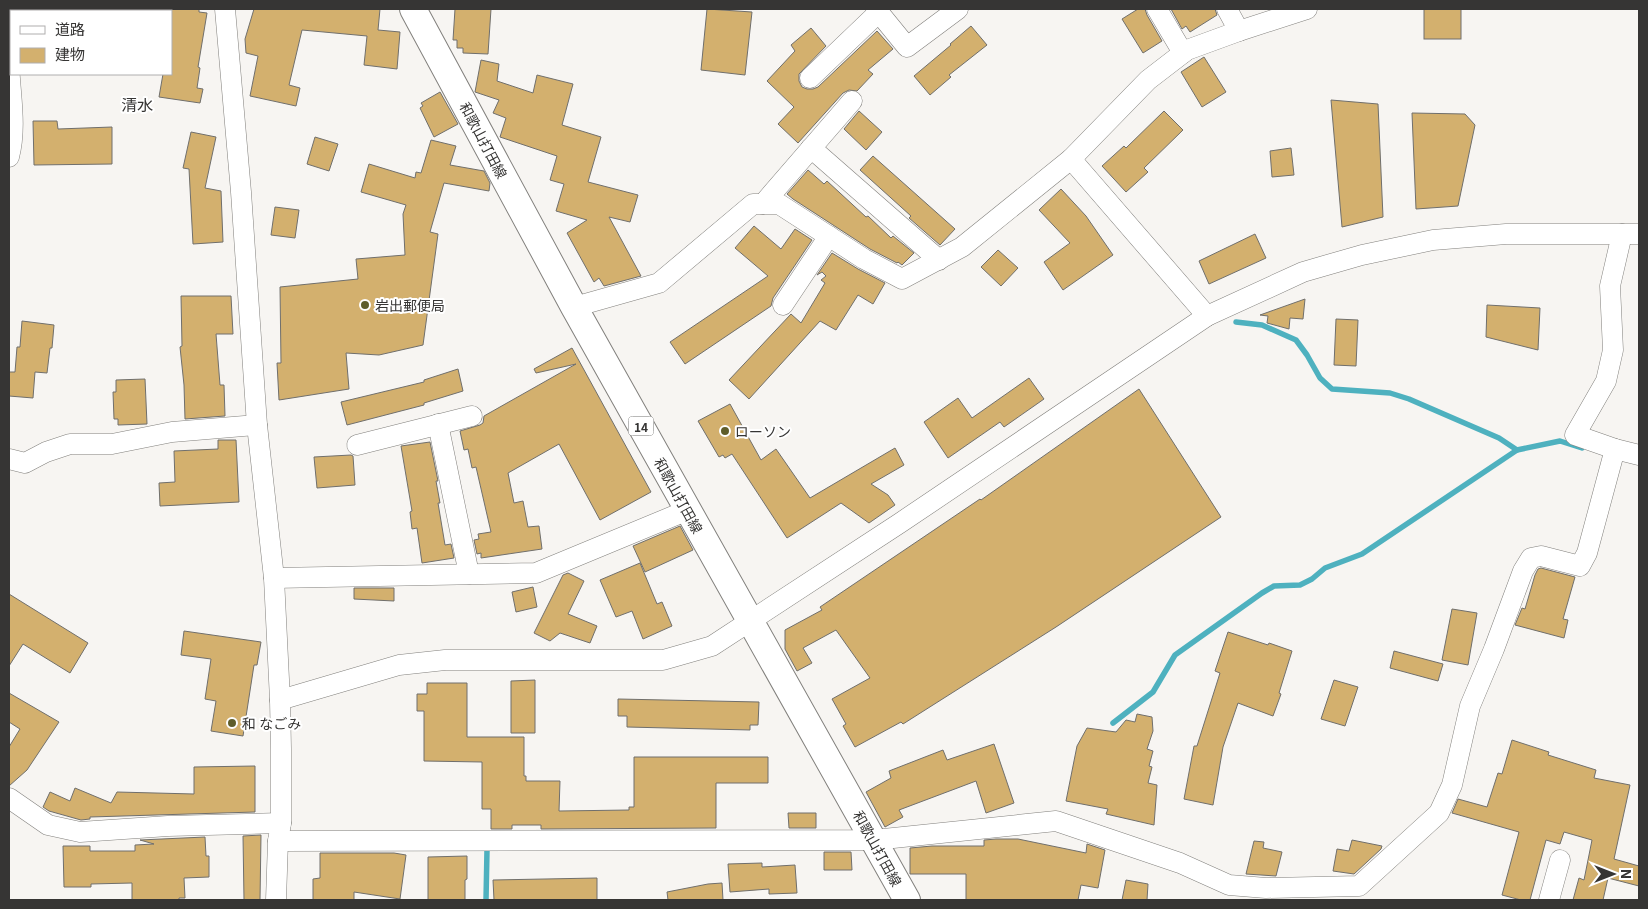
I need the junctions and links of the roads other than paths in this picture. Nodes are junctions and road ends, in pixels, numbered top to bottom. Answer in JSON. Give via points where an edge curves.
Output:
{"nodes":[{"id":1,"x":225,"y":9,"type":"edge"},
{"id":2,"x":413,"y":9,"type":"edge"},
{"id":3,"x":958,"y":9,"type":"edge"},
{"id":4,"x":1157,"y":9,"type":"edge"},
{"id":5,"x":1226,"y":9,"type":"edge"},
{"id":6,"x":1307,"y":9,"type":"edge"},
{"id":7,"x":877,"y":11,"type":"edge"},
{"id":8,"x":1239,"y":30,"type":"junction"},
{"id":9,"x":1183,"y":53,"type":"junction"},
{"id":10,"x":9,"y":62,"type":"edge"},
{"id":11,"x":10,"y":75,"type":"edge"},
{"id":12,"x":10,"y":75,"type":"edge"},
{"id":13,"x":810,"y":78,"type":"dead end"},
{"id":14,"x":852,"y":101,"type":"dead end"},
{"id":15,"x":811,"y":148,"type":"junction"},
{"id":16,"x":9,"y":157,"type":"edge"},
{"id":17,"x":1071,"y":160,"type":"junction"},
{"id":18,"x":763,"y":204,"type":"junction"},
{"id":19,"x":1631,"y":234,"type":"edge"},
{"id":20,"x":829,"y":236,"type":"junction"},
{"id":21,"x":939,"y":260,"type":"junction"},
{"id":22,"x":783,"y":306,"type":"dead end"},
{"id":23,"x":574,"y":307,"type":"junction"},
{"id":24,"x":1206,"y":316,"type":"junction"},
{"id":25,"x":472,"y":416,"type":"dead end"},
{"id":26,"x":438,"y":424,"type":"junction"},
{"id":27,"x":257,"y":425,"type":"junction"},
{"id":28,"x":357,"y":445,"type":"dead end"},
{"id":29,"x":1615,"y":449,"type":"junction"},
{"id":30,"x":1639,"y":455,"type":"edge"},
{"id":31,"x":9,"y":459,"type":"edge"},
{"id":32,"x":688,"y":510,"type":"junction"},
{"id":33,"x":469,"y":574,"type":"junction"},
{"id":34,"x":274,"y":578,"type":"junction"},
{"id":35,"x":750,"y":622,"type":"junction"},
{"id":36,"x":280,"y":700,"type":"junction"},
{"id":37,"x":9,"y":798,"type":"edge"},
{"id":38,"x":279,"y":832,"type":"junction"},
{"id":39,"x":874,"y":840,"type":"junction"},
{"id":40,"x":1560,"y":860,"type":"dead end"},
{"id":41,"x":1364,"y":893,"type":"edge"},
{"id":42,"x":1265,"y":894,"type":"edge"},
{"id":43,"x":276,"y":900,"type":"edge"},
{"id":44,"x":907,"y":900,"type":"edge"},
{"id":45,"x":1548,"y":900,"type":"edge"}],
"edges":[{"from":1,"to":27,"type":"street"},
{"from":2,"to":23,"type":"main road","name":"和歌山打田線","number":"14"},
{"from":3,"to":7,"type":"street","via":[[907,47]]},
{"from":4,"to":9,"type":"street"},
{"from":5,"to":8,"type":"street"},
{"from":6,"to":8,"type":"street"},
{"from":7,"to":13,"type":"street"},
{"from":8,"to":9,"type":"street"},
{"from":9,"to":17,"type":"street","via":[[1148,80]]},
{"from":10,"to":12,"type":"street"},
{"from":11,"to":16,"type":"street","via":[[13,113]]},
{"from":14,"to":15,"type":"street"},
{"from":15,"to":18,"type":"street"},
{"from":15,"to":21,"type":"street"},
{"from":17,"to":21,"type":"street","via":[[962,247]]},
{"from":17,"to":24,"type":"street"},
{"from":18,"to":20,"type":"street","via":[[778,204]]},
{"from":18,"to":23,"type":"street","via":[[753,204],[659,283]]},
{"from":19,"to":24,"type":"street","via":[[1506,234],[1433,240],[1303,272]]},
{"from":19,"to":29,"type":"street","via":[[1621,246],[1610,286],[1613,350],[1606,381],[1575,435]]},
{"from":20,"to":21,"type":"street","via":[[902,279]]},
{"from":20,"to":22,"type":"street"},
{"from":23,"to":32,"type":"main road","name":"和歌山打田線","number":"14"},
{"from":24,"to":35,"type":"street"},
{"from":25,"to":26,"type":"street"},
{"from":26,"to":28,"type":"street"},
{"from":26,"to":33,"type":"street"},
{"from":27,"to":31,"type":"street","via":[[172,432],[112,444],[70,444],[25,463]]},
{"from":27,"to":34,"type":"street"},
{"from":29,"to":30,"type":"street"},
{"from":29,"to":41,"type":"street","via":[[1587,553],[1580,566],[1541,556],[1531,558],[1470,706],[1452,785],[1439,813]]},
{"from":32,"to":33,"type":"street","via":[[536,572]]},
{"from":32,"to":35,"type":"main road","name":"和歌山打田線","number":"14"},
{"from":33,"to":34,"type":"street"},
{"from":34,"to":36,"type":"street"},
{"from":35,"to":36,"type":"street","via":[[712,646],[663,660],[445,660],[399,664]]},
{"from":35,"to":39,"type":"main road","name":"和歌山打田線","number":"14"},
{"from":36,"to":38,"type":"street"},
{"from":37,"to":38,"type":"street","via":[[48,825],[80,832],[168,826]]},
{"from":38,"to":39,"type":"street"},
{"from":38,"to":43,"type":"street"},
{"from":39,"to":42,"type":"street","via":[[1056,821],[1180,863],[1229,885]]},
{"from":39,"to":44,"type":"main road","name":"和歌山打田線","number":"14"},
{"from":40,"to":45,"type":"street"},
{"from":41,"to":42,"type":"street"}]}
